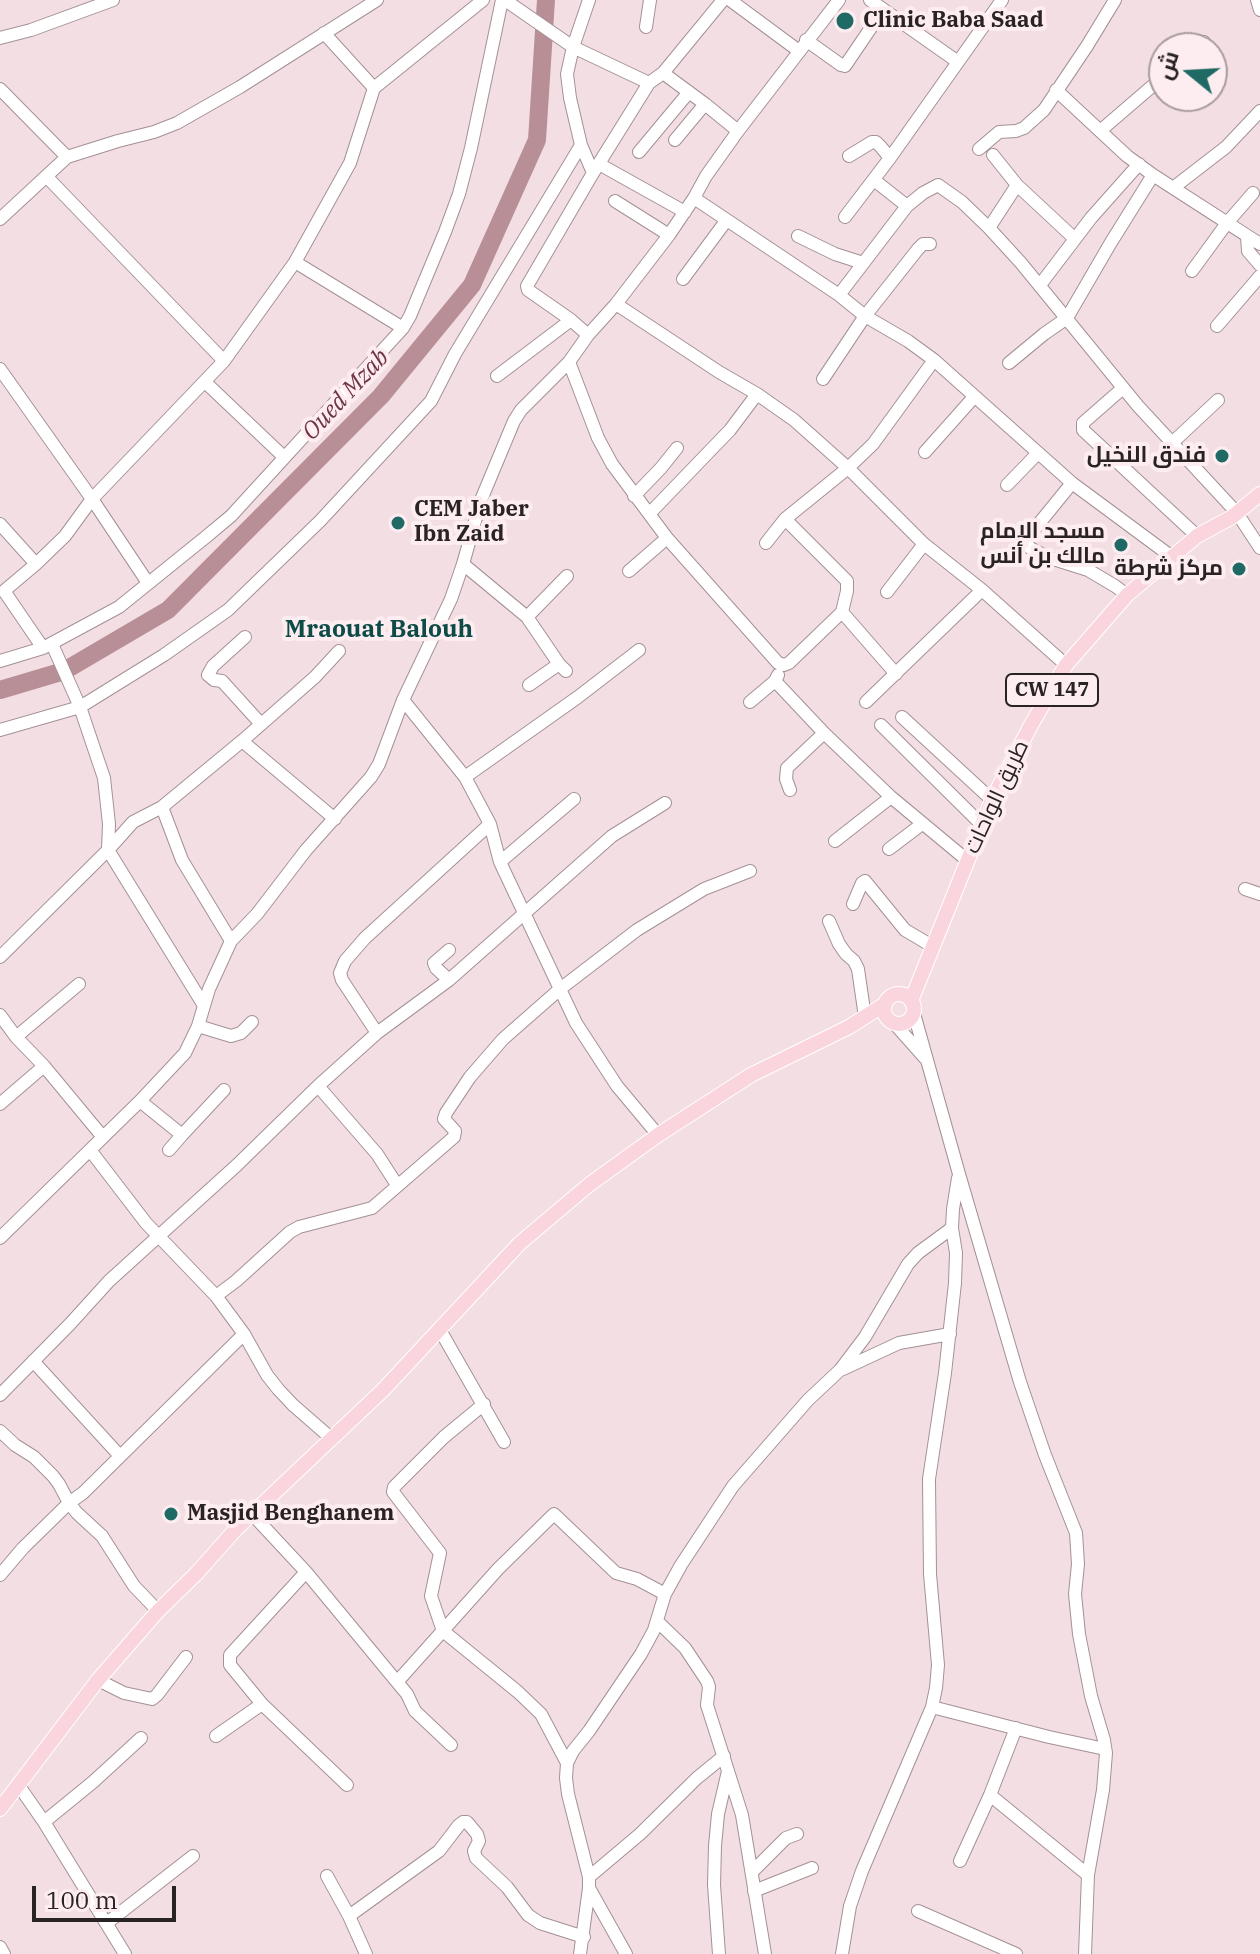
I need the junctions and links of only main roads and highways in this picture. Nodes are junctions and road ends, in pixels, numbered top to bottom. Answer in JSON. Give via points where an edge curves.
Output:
{"nodes":[{"id":1,"x":1260,"y":494,"type":"edge"},
{"id":2,"x":908,"y":1001,"type":"junction"},
{"id":3,"x":885,"y":1004,"type":"junction"},
{"id":4,"x":892,"y":1021,"type":"junction"},
{"id":5,"x":847,"y":1028,"type":"junction"},
{"id":6,"x":3,"y":1800,"type":"edge"}],
"edges":[{"from":1,"to":2,"type":"main road","name":"طريق الواحات","number":"CW 147","via":[[1197,536],[1127,595],[1066,665],[992,800]]},
{"from":2,"to":3,"type":"main road","via":[[891,996]]},
{"from":2,"to":4,"type":"main road","via":[[907,1021]]},
{"from":3,"to":4,"type":"main road"},
{"from":3,"to":5,"type":"main road"},
{"from":4,"to":5,"type":"main road"},
{"from":5,"to":6,"type":"main road","via":[[751,1075],[658,1135],[520,1243],[383,1390],[158,1611]]}]}
